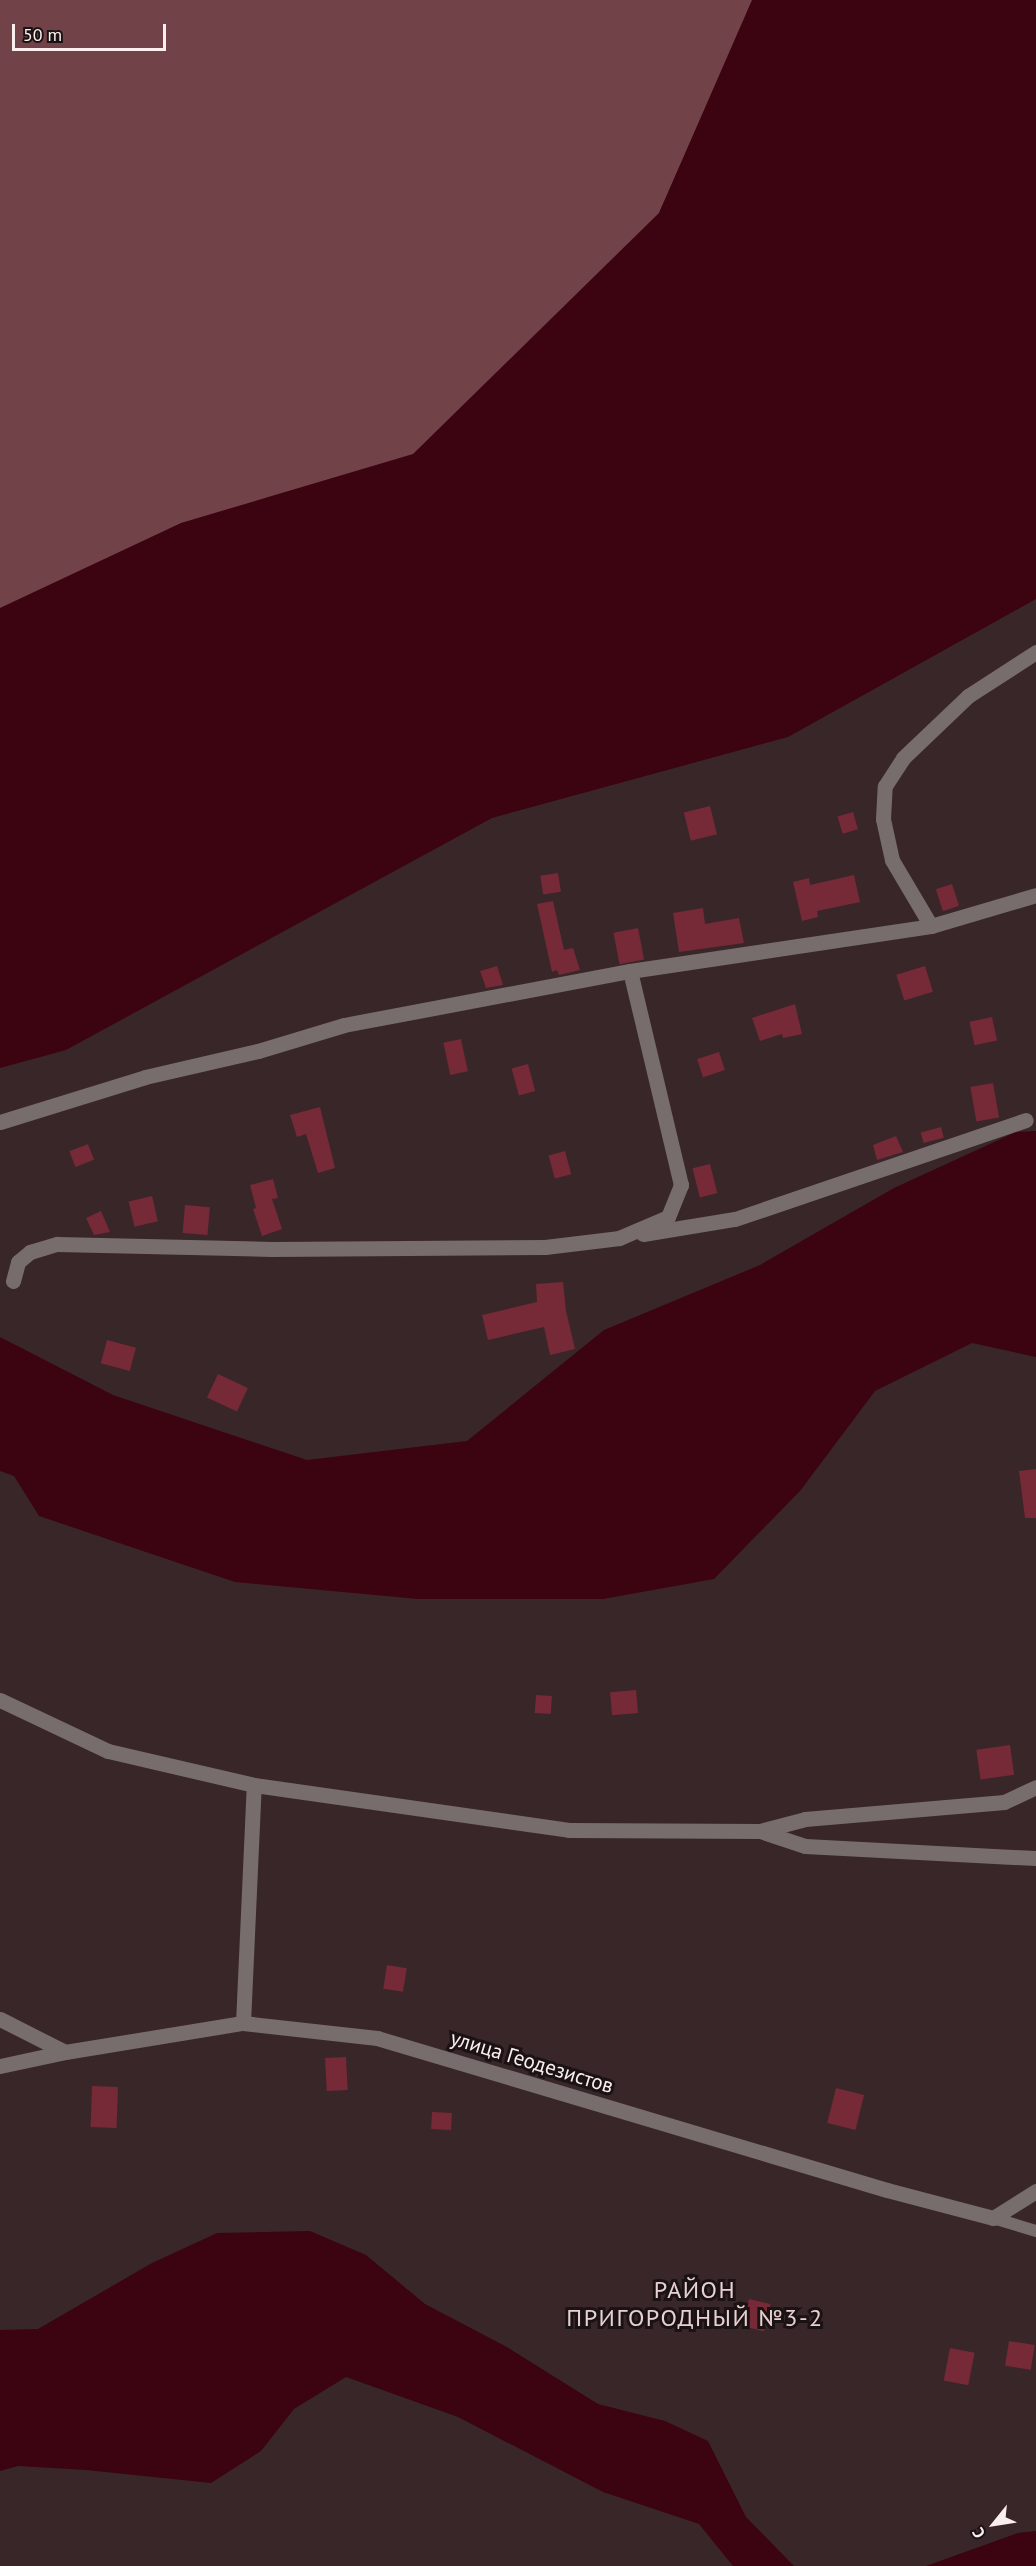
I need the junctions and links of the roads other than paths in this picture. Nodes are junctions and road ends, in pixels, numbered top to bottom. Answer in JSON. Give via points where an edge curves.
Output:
{"nodes":[{"id":1,"x":1036,"y":652,"type":"edge"},
{"id":2,"x":1036,"y":895,"type":"edge"},
{"id":3,"x":931,"y":926,"type":"junction"},
{"id":4,"x":630,"y":971,"type":"junction"},
{"id":5,"x":1026,"y":1120,"type":"dead end"},
{"id":6,"x":0,"y":1122,"type":"edge"},
{"id":7,"x":619,"y":1238,"type":"junction"},
{"id":8,"x":13,"y":1281,"type":"dead end"},
{"id":9,"x":0,"y":1700,"type":"edge"},
{"id":10,"x":254,"y":1785,"type":"junction"},
{"id":11,"x":1036,"y":1787,"type":"edge"},
{"id":12,"x":760,"y":1832,"type":"junction"},
{"id":13,"x":1036,"y":1858,"type":"edge"},
{"id":14,"x":0,"y":2019,"type":"edge"},
{"id":15,"x":243,"y":2023,"type":"junction"},
{"id":16,"x":65,"y":2052,"type":"junction"},
{"id":17,"x":0,"y":2066,"type":"edge"},
{"id":18,"x":1036,"y":2191,"type":"edge"},
{"id":19,"x":993,"y":2218,"type":"junction"},
{"id":20,"x":1036,"y":2231,"type":"edge"}],
"edges":[{"from":1,"to":3,"type":"street","via":[[968,696],[903,758],[885,786],[883,819],[892,860]]},
{"from":2,"to":3,"type":"street"},
{"from":3,"to":4,"type":"street"},
{"from":4,"to":6,"type":"street","via":[[345,1025],[258,1051],[145,1077]]},
{"from":4,"to":7,"type":"street","via":[[681,1185],[668,1217]]},
{"from":5,"to":7,"type":"street","via":[[735,1219]]},
{"from":7,"to":8,"type":"street","via":[[545,1247],[272,1249],[57,1244],[30,1252],[18,1262]]},
{"from":9,"to":10,"type":"street","via":[[108,1751]]},
{"from":10,"to":12,"type":"street","via":[[569,1830]]},
{"from":10,"to":15,"type":"street"},
{"from":11,"to":12,"type":"street","via":[[1004,1803],[806,1819]]},
{"from":12,"to":13,"type":"street","via":[[805,1846]]},
{"from":14,"to":16,"type":"street"},
{"from":15,"to":16,"type":"street","name":"улица Геодезистов"},
{"from":15,"to":19,"type":"street","name":"улица Геодезистов","via":[[377,2038]]},
{"from":16,"to":17,"type":"street","name":"улица Геодезистов"},
{"from":18,"to":19,"type":"street"},
{"from":19,"to":20,"type":"lane"}]}
